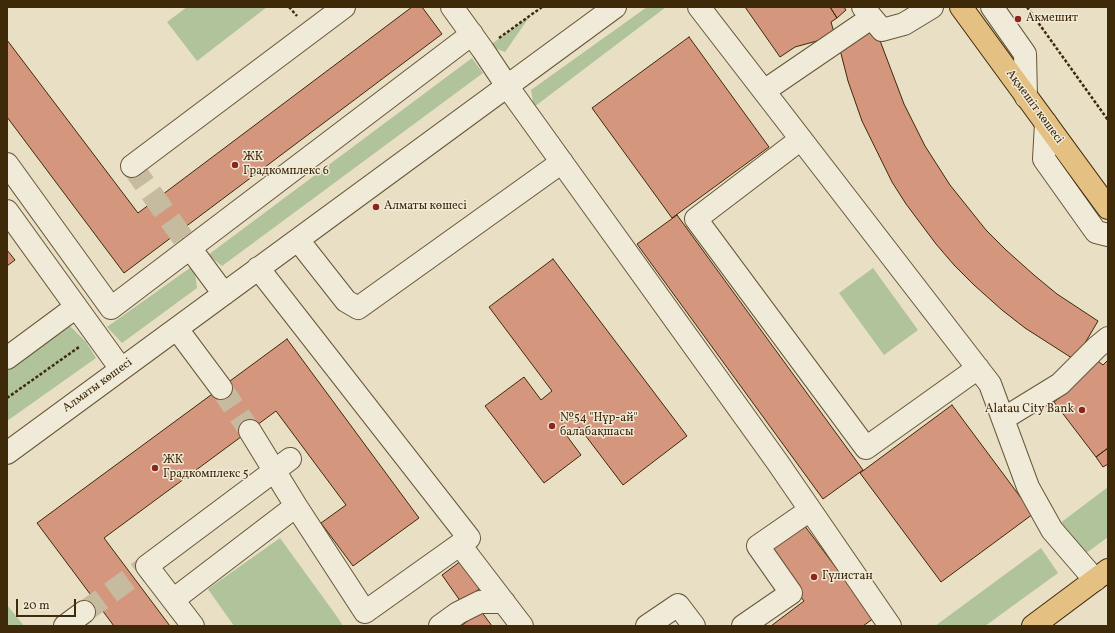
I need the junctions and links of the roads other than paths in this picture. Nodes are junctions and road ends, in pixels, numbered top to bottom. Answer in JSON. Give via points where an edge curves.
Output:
{"nodes":[{"id":1,"x":344,"y":7,"type":"edge"},
{"id":2,"x":452,"y":7,"type":"edge"},
{"id":3,"x":615,"y":7,"type":"edge"},
{"id":4,"x":699,"y":7,"type":"edge"},
{"id":5,"x":932,"y":7,"type":"edge"},
{"id":6,"x":961,"y":7,"type":"edge"},
{"id":7,"x":992,"y":7,"type":"edge"},
{"id":8,"x":867,"y":12,"type":"edge"},
{"id":9,"x":472,"y":34,"type":"junction"},
{"id":10,"x":507,"y":86,"type":"junction"},
{"id":11,"x":764,"y":91,"type":"junction"},
{"id":12,"x":1026,"y":97,"type":"junction"},
{"id":13,"x":1046,"y":123,"type":"junction"},
{"id":14,"x":801,"y":139,"type":"junction"},
{"id":15,"x":562,"y":162,"type":"junction"},
{"id":16,"x":7,"y":164,"type":"edge"},
{"id":17,"x":132,"y":166,"type":"dead end"},
{"id":18,"x":1108,"y":208,"type":"edge"},
{"id":19,"x":7,"y":211,"type":"edge"},
{"id":20,"x":1108,"y":235,"type":"edge"},
{"id":21,"x":298,"y":240,"type":"junction"},
{"id":22,"x":190,"y":248,"type":"junction"},
{"id":23,"x":258,"y":268,"type":"junction"},
{"id":24,"x":224,"y":294,"type":"junction"},
{"id":25,"x":76,"y":307,"type":"junction"},
{"id":26,"x":177,"y":329,"type":"junction"},
{"id":27,"x":1108,"y":338,"type":"edge"},
{"id":28,"x":7,"y":358,"type":"edge"},
{"id":29,"x":978,"y":368,"type":"junction"},
{"id":30,"x":121,"y":370,"type":"junction"},
{"id":31,"x":221,"y":388,"type":"tunnel mouth"},
{"id":32,"x":1003,"y":419,"type":"junction"},
{"id":33,"x":250,"y":431,"type":"tunnel mouth"},
{"id":34,"x":7,"y":453,"type":"edge"},
{"id":35,"x":281,"y":464,"type":"junction"},
{"id":36,"x":296,"y":506,"type":"junction"},
{"id":37,"x":810,"y":510,"type":"junction"},
{"id":38,"x":460,"y":545,"type":"junction"},
{"id":39,"x":1102,"y":575,"type":"edge"},
{"id":40,"x":173,"y":600,"type":"junction"},
{"id":41,"x":504,"y":602,"type":"junction"},
{"id":42,"x":84,"y":612,"type":"tunnel mouth"},
{"id":43,"x":370,"y":619,"type":"edge"},
{"id":44,"x":65,"y":626,"type":"edge"},
{"id":45,"x":193,"y":626,"type":"edge"},
{"id":46,"x":440,"y":626,"type":"edge"},
{"id":47,"x":522,"y":626,"type":"edge"},
{"id":48,"x":647,"y":626,"type":"edge"},
{"id":49,"x":694,"y":626,"type":"edge"},
{"id":50,"x":743,"y":626,"type":"edge"},
{"id":51,"x":890,"y":626,"type":"edge"},
{"id":52,"x":1033,"y":626,"type":"edge"}],
"edges":[{"from":1,"to":17,"type":"street"},
{"from":2,"to":9,"type":"street"},
{"from":3,"to":10,"type":"street","name":"Алматы көшесі"},
{"from":4,"to":11,"type":"street"},
{"from":5,"to":8,"type":"street","via":[[904,24],[882,30]]},
{"from":6,"to":12,"type":"main road","name":"Ақмешіт көшесі"},
{"from":7,"to":12,"type":"street","via":[[1025,54]]},
{"from":8,"to":11,"type":"street"},
{"from":9,"to":10,"type":"street"},
{"from":9,"to":22,"type":"street"},
{"from":10,"to":15,"type":"street"},
{"from":10,"to":21,"type":"street","name":"Алматы көшесі"},
{"from":11,"to":14,"type":"street"},
{"from":12,"to":13,"type":"main road","name":"Ақмешіт көшесі"},
{"from":13,"to":18,"type":"main road","name":"Ақмешіт көшесі"},
{"from":13,"to":20,"type":"street","via":[[1044,159],[1096,232]]},
{"from":14,"to":29,"type":"street"},
{"from":14,"to":29,"type":"street","via":[[696,220],[866,448]]},
{"from":15,"to":21,"type":"street","via":[[358,308],[346,300]]},
{"from":15,"to":37,"type":"street"},
{"from":16,"to":22,"type":"street","via":[[111,308]]},
{"from":19,"to":25,"type":"street"},
{"from":21,"to":23,"type":"street","name":"Алматы көшесі"},
{"from":22,"to":24,"type":"street"},
{"from":23,"to":24,"type":"street","name":"Алматы көшесі"},
{"from":23,"to":38,"type":"street","via":[[469,538]]},
{"from":24,"to":26,"type":"street","name":"Алматы көшесі"},
{"from":25,"to":28,"type":"street"},
{"from":25,"to":30,"type":"street"},
{"from":26,"to":30,"type":"street","name":"Алматы көшесі"},
{"from":26,"to":31,"type":"street"},
{"from":27,"to":32,"type":"street","via":[[1060,384]]},
{"from":29,"to":32,"type":"street","via":[[990,384]]},
{"from":30,"to":34,"type":"street","name":"Алматы көшесі"},
{"from":32,"to":39,"type":"street","via":[[1028,487],[1052,530]]},
{"from":33,"to":35,"type":"street"},
{"from":35,"to":36,"type":"street"},
{"from":35,"to":40,"type":"street","via":[[147,566]]},
{"from":36,"to":40,"type":"street"},
{"from":36,"to":43,"type":"street"},
{"from":37,"to":50,"type":"street","via":[[758,546],[792,593]]},
{"from":37,"to":51,"type":"street"},
{"from":38,"to":41,"type":"street"},
{"from":38,"to":43,"type":"street"},
{"from":39,"to":52,"type":"main road"},
{"from":40,"to":45,"type":"street"},
{"from":41,"to":46,"type":"street","via":[[480,602]]},
{"from":41,"to":47,"type":"street"},
{"from":42,"to":44,"type":"street"},
{"from":48,"to":49,"type":"street","via":[[678,605]]}]}
